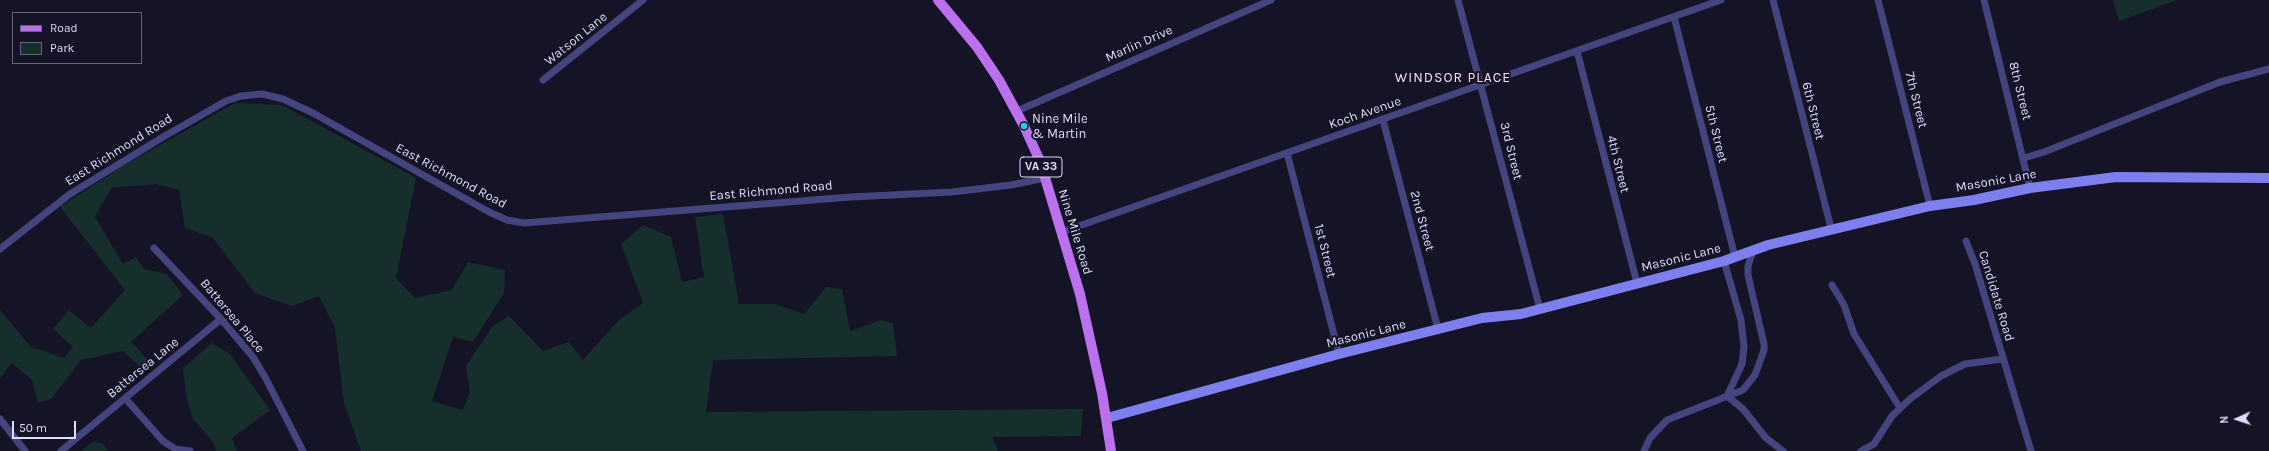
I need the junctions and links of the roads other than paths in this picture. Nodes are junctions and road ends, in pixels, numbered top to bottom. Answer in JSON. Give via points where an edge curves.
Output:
{"nodes":[{"id":1,"x":643,"y":0,"type":"edge"},
{"id":2,"x":938,"y":0,"type":"edge"},
{"id":3,"x":1271,"y":0,"type":"edge"},
{"id":4,"x":1458,"y":0,"type":"edge"},
{"id":5,"x":1721,"y":0,"type":"edge"},
{"id":6,"x":1773,"y":0,"type":"edge"},
{"id":7,"x":1878,"y":0,"type":"edge"},
{"id":8,"x":1984,"y":0,"type":"edge"},
{"id":9,"x":1674,"y":17,"type":"junction"},
{"id":10,"x":1577,"y":51,"type":"junction"},
{"id":11,"x":2269,"y":69,"type":"edge"},
{"id":12,"x":543,"y":80,"type":"dead end"},
{"id":13,"x":1482,"y":85,"type":"junction"},
{"id":14,"x":1017,"y":111,"type":"junction"},
{"id":15,"x":1384,"y":120,"type":"junction"},
{"id":16,"x":1287,"y":153,"type":"junction"},
{"id":17,"x":2024,"y":158,"type":"junction"},
{"id":18,"x":1045,"y":178,"type":"junction"},
{"id":19,"x":2269,"y":178,"type":"edge"},
{"id":20,"x":2030,"y":188,"type":"junction"},
{"id":21,"x":1930,"y":206,"type":"junction"},
{"id":22,"x":1831,"y":228,"type":"junction"},
{"id":23,"x":1062,"y":232,"type":"junction"},
{"id":24,"x":1966,"y":242,"type":"dead end"},
{"id":25,"x":154,"y":248,"type":"dead end"},
{"id":26,"x":0,"y":249,"type":"edge"},
{"id":27,"x":1753,"y":251,"type":"junction"},
{"id":28,"x":1735,"y":257,"type":"junction"},
{"id":29,"x":1724,"y":261,"type":"junction"},
{"id":30,"x":1637,"y":283,"type":"junction"},
{"id":31,"x":1832,"y":285,"type":"dead end"},
{"id":32,"x":1540,"y":309,"type":"junction"},
{"id":33,"x":221,"y":319,"type":"junction"},
{"id":34,"x":1438,"y":329,"type":"junction"},
{"id":35,"x":1339,"y":354,"type":"junction"},
{"id":36,"x":2002,"y":359,"type":"junction"},
{"id":37,"x":1727,"y":396,"type":"junction"},
{"id":38,"x":125,"y":398,"type":"junction"},
{"id":39,"x":1900,"y":408,"type":"junction"},
{"id":40,"x":1107,"y":418,"type":"junction"},
{"id":41,"x":0,"y":419,"type":"edge"},
{"id":42,"x":1873,"y":448,"type":"edge"},
{"id":43,"x":25,"y":451,"type":"edge"},
{"id":44,"x":61,"y":451,"type":"edge"},
{"id":45,"x":190,"y":451,"type":"edge"},
{"id":46,"x":303,"y":451,"type":"edge"},
{"id":47,"x":1111,"y":451,"type":"edge"},
{"id":48,"x":1644,"y":451,"type":"edge"},
{"id":49,"x":1783,"y":451,"type":"edge"},
{"id":50,"x":1861,"y":451,"type":"edge"},
{"id":51,"x":2031,"y":451,"type":"edge"}],
"edges":[{"from":1,"to":12,"type":"street","name":"Watson Lane"},
{"from":2,"to":14,"type":"main road","name":"Nine Mile Road","number":"VA 33","via":[[977,47]]},
{"from":3,"to":14,"type":"street","name":"Marlin Drive"},
{"from":4,"to":13,"type":"street","name":"3rd Street"},
{"from":5,"to":9,"type":"street","name":"Koch Avenue"},
{"from":6,"to":22,"type":"street","name":"6th Street"},
{"from":7,"to":21,"type":"street","name":"7th Street"},
{"from":8,"to":17,"type":"street","name":"8th Street"},
{"from":9,"to":10,"type":"street","name":"Koch Avenue"},
{"from":9,"to":28,"type":"street","name":"5th Street"},
{"from":10,"to":13,"type":"street","name":"Koch Avenue"},
{"from":10,"to":30,"type":"street","name":"4th Street"},
{"from":11,"to":17,"type":"street","name":"Masonic Lane","via":[[2220,82]]},
{"from":13,"to":15,"type":"street","name":"Koch Avenue"},
{"from":13,"to":32,"type":"street","name":"3rd Street"},
{"from":14,"to":18,"type":"main road","name":"Nine Mile Road","number":"VA 33"},
{"from":15,"to":16,"type":"street","name":"Koch Avenue"},
{"from":15,"to":34,"type":"street","name":"2nd Street"},
{"from":16,"to":23,"type":"street","name":"Koch Avenue"},
{"from":16,"to":35,"type":"street","name":"1st Street"},
{"from":17,"to":20,"type":"street","name":"8th Street"},
{"from":18,"to":23,"type":"main road","name":"Nine Mile Road","number":"VA 33"},
{"from":18,"to":26,"type":"street","name":"East Richmond Road","via":[[952,192],[851,197],[524,222],[507,220],[489,212],[313,113],[283,99],[262,94],[241,96],[199,115],[74,191]]},
{"from":19,"to":20,"type":"main road","name":"Masonic Lane","via":[[2116,177]]},
{"from":20,"to":21,"type":"main road","name":"Masonic Lane"},
{"from":21,"to":22,"type":"main road","name":"Masonic Lane"},
{"from":22,"to":27,"type":"main road","name":"Masonic Lane"},
{"from":23,"to":40,"type":"main road","name":"Nine Mile Road","number":"VA 33","via":[[1080,294]]},
{"from":24,"to":36,"type":"street","name":"Candidate Road","via":[[1975,264]]},
{"from":25,"to":33,"type":"street","name":"Battersea Place"},
{"from":27,"to":28,"type":"main road","name":"Masonic Lane"},
{"from":27,"to":37,"type":"street","via":[[1748,275],[1764,337],[1764,350],[1755,375],[1747,386]]},
{"from":28,"to":29,"type":"main road","name":"Masonic Lane"},
{"from":29,"to":30,"type":"main road","name":"Masonic Lane"},
{"from":29,"to":37,"type":"street","via":[[1741,320],[1744,347],[1742,364]]},
{"from":30,"to":32,"type":"main road","name":"Masonic Lane"},
{"from":31,"to":39,"type":"street","via":[[1844,305],[1854,334]]},
{"from":32,"to":34,"type":"main road","name":"Masonic Lane","via":[[1521,314],[1482,318]]},
{"from":33,"to":38,"type":"street","name":"Battersea Lane"},
{"from":33,"to":46,"type":"street","name":"Battersea Place","via":[[248,351],[265,377]]},
{"from":34,"to":35,"type":"main road","name":"Masonic Lane"},
{"from":35,"to":40,"type":"main road","name":"Masonic Lane"},
{"from":36,"to":39,"type":"street","name":"Candidate Road","via":[[1965,364],[1949,371]]},
{"from":36,"to":51,"type":"street","name":"Candidate Road"},
{"from":37,"to":48,"type":"street","via":[[1667,420],[1650,438]]},
{"from":37,"to":49,"type":"street","via":[[1743,409],[1766,438]]},
{"from":38,"to":44,"type":"street","name":"Battersea Lane"},
{"from":38,"to":45,"type":"street","via":[[163,441],[175,449]]},
{"from":39,"to":42,"type":"street","name":"Candidate Road","via":[[1892,416]]},
{"from":40,"to":47,"type":"main road","name":"Nine Mile Road","number":"VA 33"},
{"from":41,"to":43,"type":"street"},
{"from":42,"to":50,"type":"street","name":"Candidate Road"}]}
